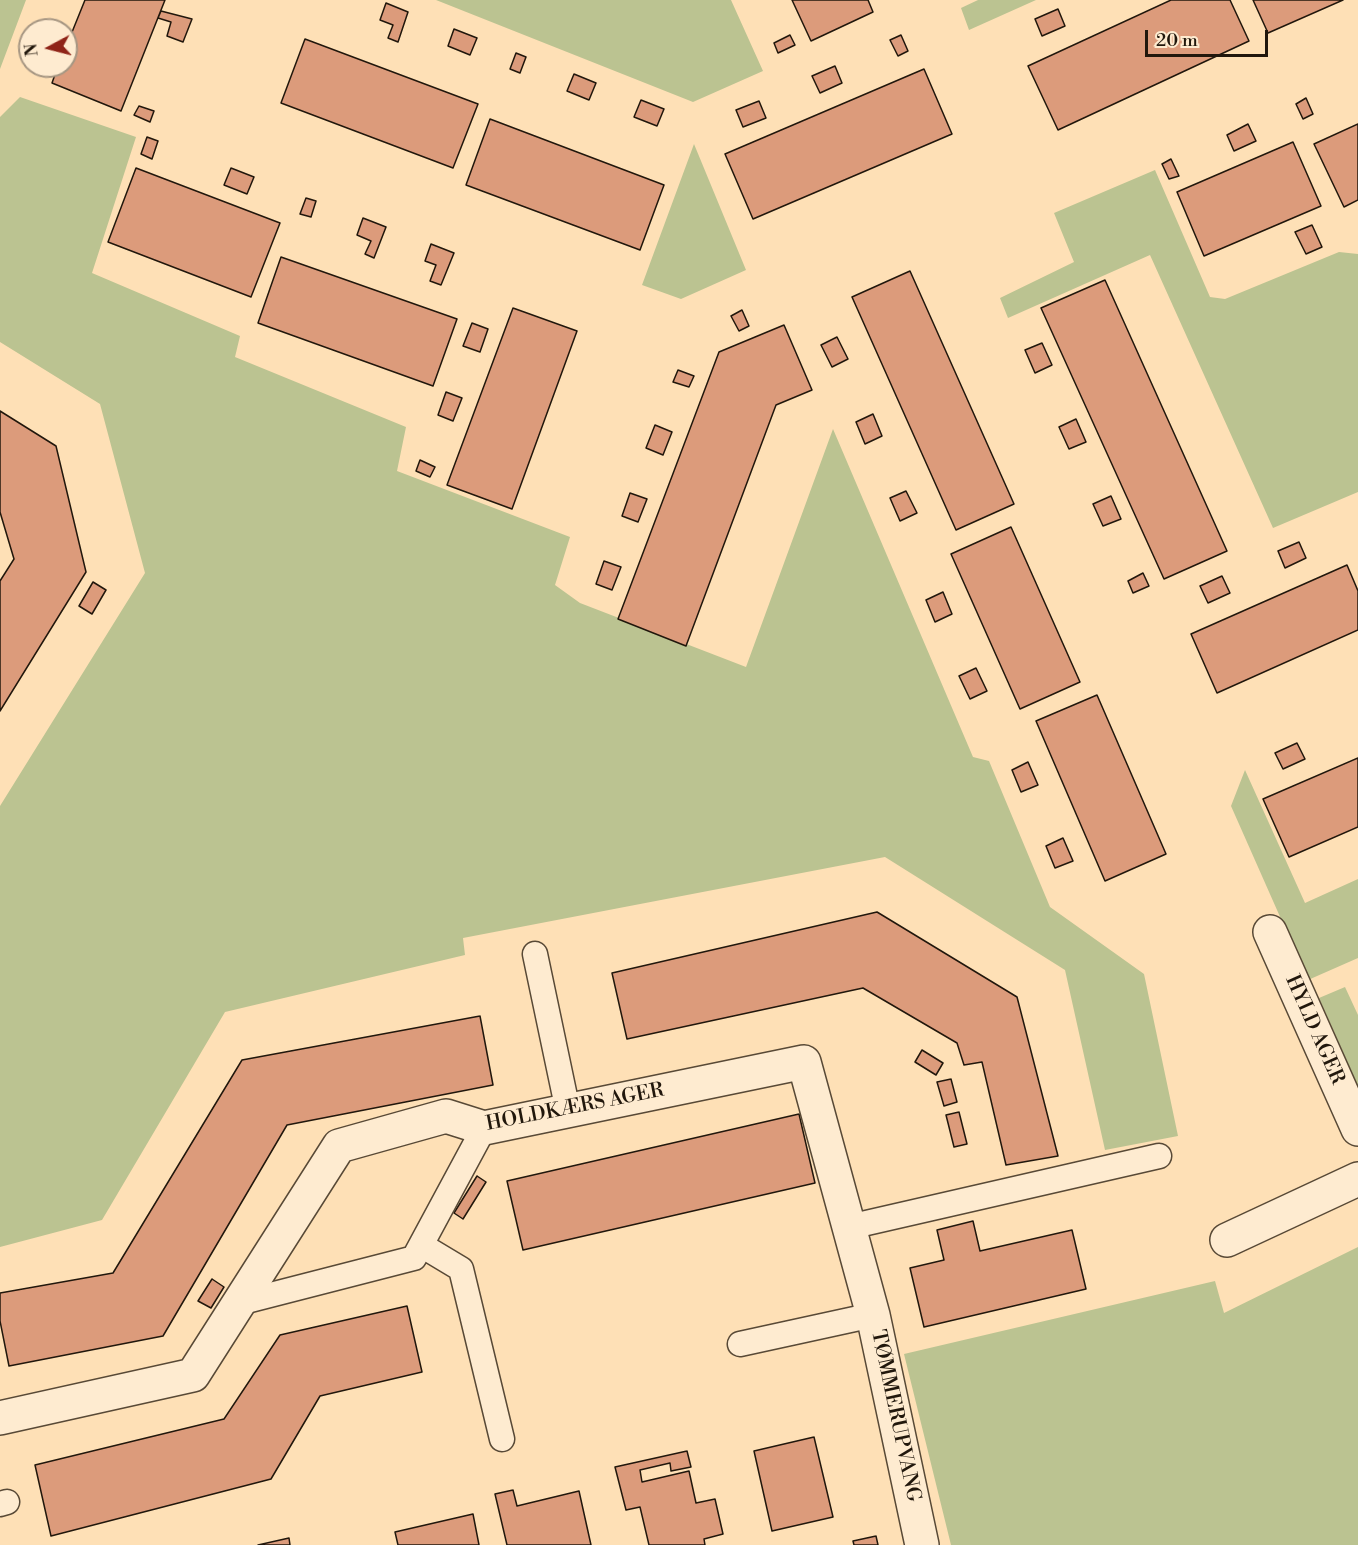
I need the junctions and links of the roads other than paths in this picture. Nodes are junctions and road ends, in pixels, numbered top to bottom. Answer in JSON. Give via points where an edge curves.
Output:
{"nodes":[{"id":1,"x":1270,"y":932,"type":"dead end"},
{"id":2,"x":535,"y":954,"type":"dead end"},
{"id":3,"x":568,"y":1111,"type":"junction"},
{"id":4,"x":484,"y":1128,"type":"junction"},
{"id":5,"x":1358,"y":1129,"type":"edge"},
{"id":6,"x":1159,"y":1156,"type":"dead end"},
{"id":7,"x":1358,"y":1179,"type":"edge"},
{"id":8,"x":849,"y":1227,"type":"junction"},
{"id":9,"x":1227,"y":1240,"type":"dead end"},
{"id":10,"x":421,"y":1245,"type":"junction"},
{"id":11,"x":239,"y":1303,"type":"junction"},
{"id":12,"x":873,"y":1315,"type":"junction"},
{"id":13,"x":740,"y":1344,"type":"dead end"},
{"id":14,"x":0,"y":1418,"type":"edge"},
{"id":15,"x":502,"y":1439,"type":"dead end"},
{"id":16,"x":922,"y":1545,"type":"edge"}],
"edges":[{"from":1,"to":5,"type":"street","name":"HYLD AGER"},
{"from":2,"to":3,"type":"lane"},
{"from":3,"to":4,"type":"street","name":"HOLDKÆRS AGER"},
{"from":3,"to":8,"type":"street","name":"HOLDKÆRS AGER","via":[[804,1062]]},
{"from":4,"to":10,"type":"lane"},
{"from":4,"to":11,"type":"street","name":"HOLDKÆRS AGER","via":[[446,1116],[339,1146]]},
{"from":6,"to":8,"type":"lane"},
{"from":7,"to":9,"type":"street"},
{"from":8,"to":12,"type":"street","name":"HOLDKÆRS AGER"},
{"from":10,"to":11,"type":"lane","via":[[414,1258]]},
{"from":10,"to":15,"type":"lane","via":[[461,1269]]},
{"from":11,"to":14,"type":"street","name":"HOLDKÆRS AGER","via":[[193,1375]]},
{"from":12,"to":13,"type":"lane","name":"TØMMERUPVANG"},
{"from":12,"to":16,"type":"street","name":"TØMMERUPVANG"}]}
